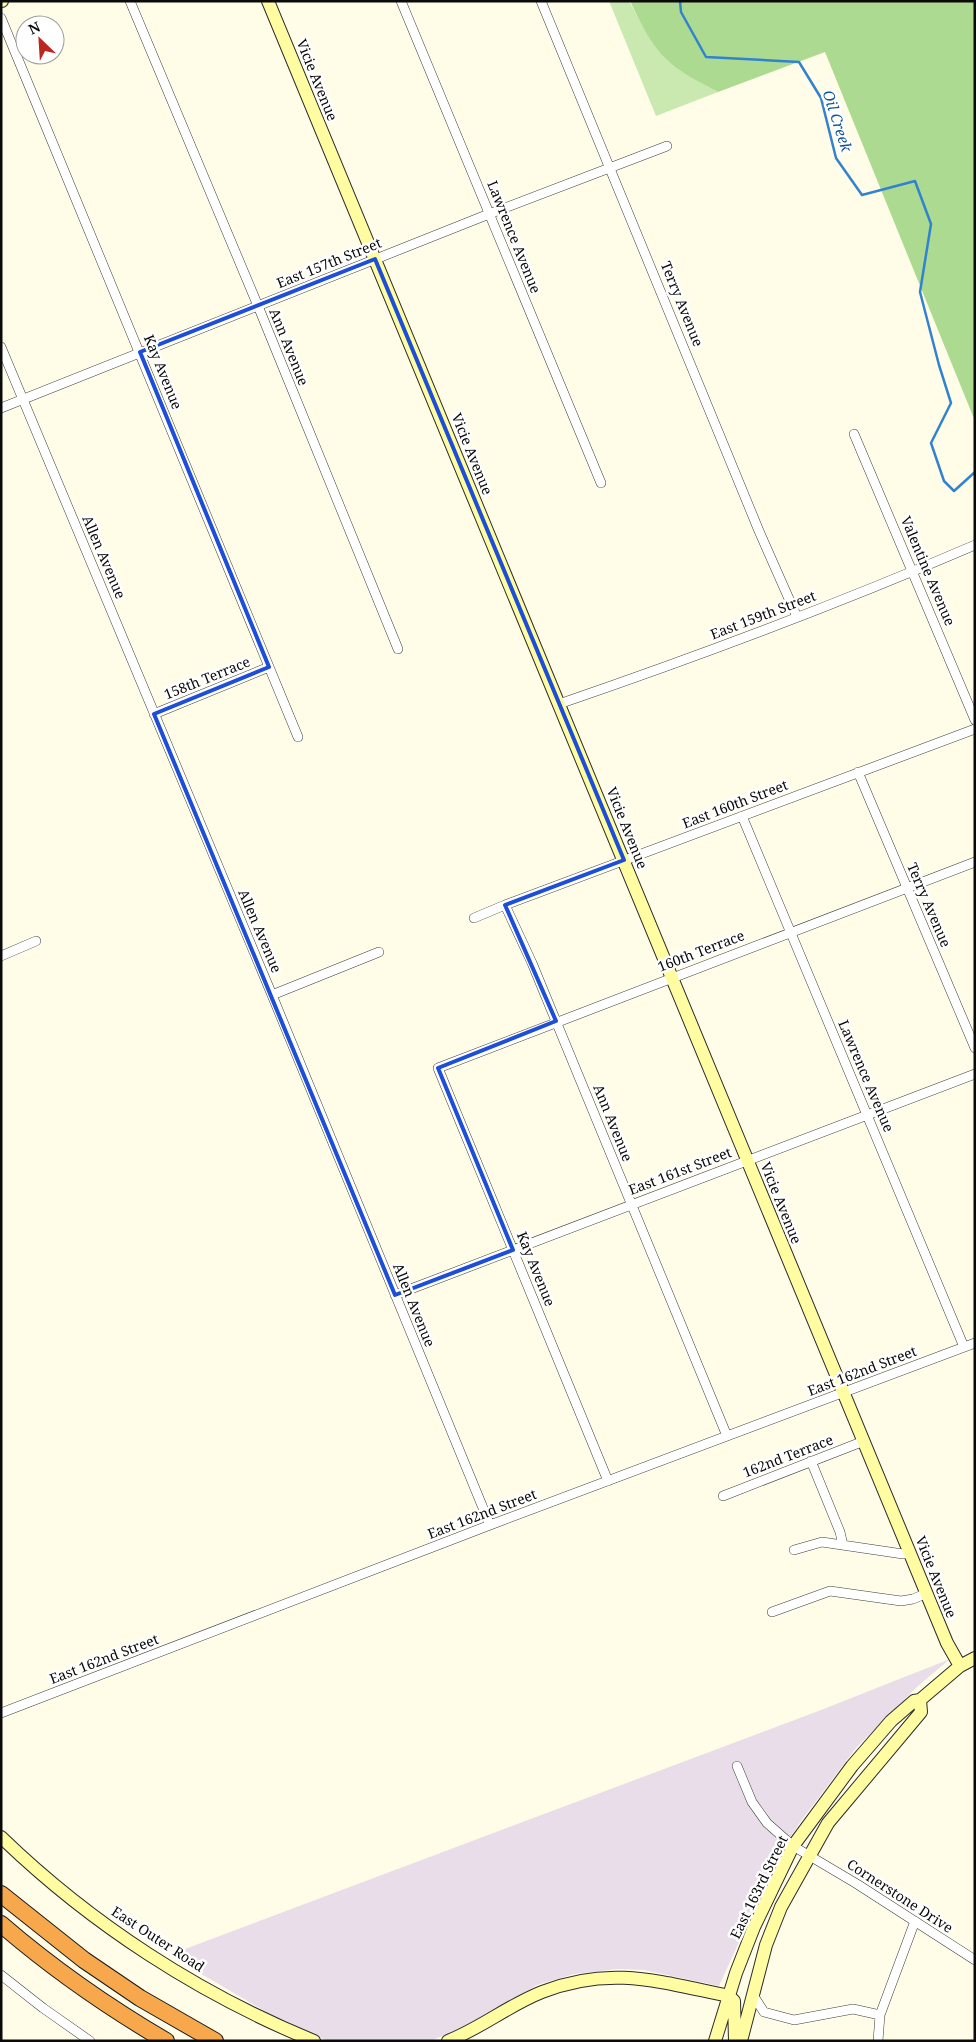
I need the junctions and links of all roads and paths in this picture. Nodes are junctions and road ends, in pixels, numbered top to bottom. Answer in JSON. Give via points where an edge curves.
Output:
{"nodes":[{"id":1,"x":130,"y":1,"type":"edge"},
{"id":2,"x":268,"y":1,"type":"edge"},
{"id":3,"x":401,"y":1,"type":"edge"},
{"id":4,"x":541,"y":1,"type":"edge"},
{"id":5,"x":1,"y":18,"type":"edge"},
{"id":6,"x":667,"y":146,"type":"dead end"},
{"id":7,"x":611,"y":167,"type":"junction"},
{"id":8,"x":489,"y":214,"type":"junction"},
{"id":9,"x":375,"y":259,"type":"junction"},
{"id":10,"x":258,"y":306,"type":"junction"},
{"id":11,"x":1,"y":347,"type":"edge"},
{"id":12,"x":140,"y":352,"type":"junction"},
{"id":13,"x":23,"y":399,"type":"junction"},
{"id":14,"x":1,"y":408,"type":"edge"},
{"id":15,"x":854,"y":434,"type":"dead end"},
{"id":16,"x":601,"y":483,"type":"dead end"},
{"id":17,"x":975,"y":545,"type":"edge"},
{"id":18,"x":913,"y":571,"type":"junction"},
{"id":19,"x":797,"y":616,"type":"junction"},
{"id":20,"x":398,"y":648,"type":"dead end"},
{"id":21,"x":269,"y":667,"type":"junction"},
{"id":22,"x":559,"y":704,"type":"junction"},
{"id":23,"x":154,"y":714,"type":"junction"},
{"id":24,"x":975,"y":720,"type":"edge"},
{"id":25,"x":975,"y":729,"type":"edge"},
{"id":26,"x":298,"y":737,"type":"dead end"},
{"id":27,"x":858,"y":772,"type":"junction"},
{"id":28,"x":742,"y":816,"type":"junction"},
{"id":29,"x":624,"y":860,"type":"junction"},
{"id":30,"x":975,"y":862,"type":"edge"},
{"id":31,"x":907,"y":888,"type":"junction"},
{"id":32,"x":505,"y":905,"type":"junction"},
{"id":33,"x":474,"y":918,"type":"dead end"},
{"id":34,"x":790,"y":932,"type":"junction"},
{"id":35,"x":36,"y":941,"type":"dead end"},
{"id":36,"x":379,"y":952,"type":"dead end"},
{"id":37,"x":1,"y":956,"type":"edge"},
{"id":38,"x":672,"y":977,"type":"junction"},
{"id":39,"x":272,"y":995,"type":"junction"},
{"id":40,"x":556,"y":1021,"type":"junction"},
{"id":41,"x":975,"y":1048,"type":"edge"},
{"id":42,"x":438,"y":1068,"type":"joint"},
{"id":43,"x":975,"y":1074,"type":"edge"},
{"id":44,"x":867,"y":1114,"type":"junction"},
{"id":45,"x":748,"y":1160,"type":"junction"},
{"id":46,"x":631,"y":1204,"type":"junction"},
{"id":47,"x":513,"y":1250,"type":"junction"},
{"id":48,"x":395,"y":1295,"type":"junction"},
{"id":49,"x":975,"y":1343,"type":"edge"},
{"id":50,"x":964,"y":1347,"type":"junction"},
{"id":51,"x":844,"y":1392,"type":"junction"},
{"id":52,"x":727,"y":1436,"type":"junction"},
{"id":53,"x":864,"y":1441,"type":"junction"},
{"id":54,"x":811,"y":1462,"type":"junction"},
{"id":55,"x":608,"y":1481,"type":"junction"},
{"id":56,"x":723,"y":1496,"type":"dead end"},
{"id":57,"x":490,"y":1525,"type":"junction"},
{"id":58,"x":843,"y":1545,"type":"junction"},
{"id":59,"x":794,"y":1550,"type":"dead end"},
{"id":60,"x":910,"y":1553,"type":"junction"},
{"id":61,"x":927,"y":1593,"type":"junction"},
{"id":62,"x":772,"y":1612,"type":"dead end"},
{"id":63,"x":975,"y":1658,"type":"edge"},
{"id":64,"x":960,"y":1666,"type":"junction"},
{"id":65,"x":920,"y":1700,"type":"junction"},
{"id":66,"x":1,"y":1713,"type":"edge"},
{"id":67,"x":737,"y":1766,"type":"dead end"},
{"id":68,"x":1,"y":1837,"type":"edge"},
{"id":69,"x":793,"y":1846,"type":"junction"},
{"id":70,"x":810,"y":1855,"type":"junction"},
{"id":71,"x":1,"y":1894,"type":"edge"},
{"id":72,"x":915,"y":1921,"type":"junction"},
{"id":73,"x":1,"y":1924,"type":"edge"},
{"id":74,"x":975,"y":1960,"type":"edge"},
{"id":75,"x":1,"y":1975,"type":"edge"},
{"id":76,"x":753,"y":1995,"type":"junction"},
{"id":77,"x":728,"y":1996,"type":"junction"},
{"id":78,"x":764,"y":2012,"type":"junction"},
{"id":79,"x":880,"y":2015,"type":"junction"},
{"id":80,"x":746,"y":2022,"type":"junction"},
{"id":81,"x":90,"y":2041,"type":"edge"},
{"id":82,"x":166,"y":2041,"type":"edge"},
{"id":83,"x":215,"y":2041,"type":"edge"},
{"id":84,"x":314,"y":2041,"type":"edge"},
{"id":85,"x":448,"y":2041,"type":"edge"},
{"id":86,"x":715,"y":2041,"type":"edge"},
{"id":87,"x":735,"y":2041,"type":"edge"},
{"id":88,"x":741,"y":2041,"type":"edge"},
{"id":89,"x":878,"y":2041,"type":"edge"}],
"edges":[{"from":1,"to":10,"type":"street","name":"Ann Avenue"},
{"from":2,"to":9,"type":"street","name":"Vicie Avenue"},
{"from":3,"to":8,"type":"street","name":"Lawrence Avenue"},
{"from":4,"to":7,"type":"street","name":"Terry Avenue"},
{"from":5,"to":12,"type":"street","name":"Kay Avenue"},
{"from":6,"to":7,"type":"street","name":"East 157th Street"},
{"from":7,"to":8,"type":"street","name":"East 157th Street"},
{"from":7,"to":19,"type":"street","name":"Terry Avenue","via":[[759,531]]},
{"from":8,"to":9,"type":"street","name":"East 157th Street"},
{"from":8,"to":16,"type":"street","name":"Lawrence Avenue"},
{"from":9,"to":10,"type":"street","name":"East 157th Street"},
{"from":9,"to":22,"type":"street","name":"Vicie Avenue"},
{"from":10,"to":12,"type":"street","name":"East 157th Street"},
{"from":10,"to":20,"type":"street","name":"Ann Avenue"},
{"from":11,"to":13,"type":"street","name":"Allen Avenue"},
{"from":12,"to":13,"type":"street","name":"East 157th Street"},
{"from":12,"to":21,"type":"street","name":"Kay Avenue"},
{"from":13,"to":14,"type":"street","name":"East 157th Street"},
{"from":13,"to":23,"type":"street","name":"Allen Avenue"},
{"from":15,"to":18,"type":"street","name":"Valentine Avenue"},
{"from":17,"to":18,"type":"street","name":"East 159th Street"},
{"from":18,"to":19,"type":"street","name":"East 159th Street"},
{"from":18,"to":24,"type":"street","name":"Valentine Avenue"},
{"from":19,"to":22,"type":"street","name":"East 159th Street","via":[[679,663]]},
{"from":21,"to":23,"type":"street","name":"158th Terrace"},
{"from":21,"to":26,"type":"street","name":"Kay Avenue"},
{"from":22,"to":29,"type":"street","name":"Vicie Avenue"},
{"from":23,"to":39,"type":"street","name":"Allen Avenue"},
{"from":25,"to":27,"type":"street","name":"East 160th Street"},
{"from":27,"to":28,"type":"street","name":"East 160th Street"},
{"from":27,"to":31,"type":"street","name":"Terry Avenue"},
{"from":28,"to":29,"type":"street","name":"East 160th Street"},
{"from":28,"to":34,"type":"street","name":"Lawrence Avenue"},
{"from":29,"to":32,"type":"street","name":"East 160th Street"},
{"from":29,"to":38,"type":"street","name":"Vicie Avenue"},
{"from":30,"to":31,"type":"street","name":"160th Terrace"},
{"from":31,"to":34,"type":"street","name":"160th Terrace"},
{"from":31,"to":41,"type":"street","name":"Terry Avenue"},
{"from":32,"to":33,"type":"street","name":"East 160th Street"},
{"from":32,"to":40,"type":"street","name":"Ann Avenue"},
{"from":34,"to":38,"type":"street","name":"160th Terrace"},
{"from":34,"to":44,"type":"street","name":"Lawrence Avenue"},
{"from":35,"to":37,"type":"street"},
{"from":36,"to":39,"type":"street"},
{"from":38,"to":40,"type":"street","name":"160th Terrace"},
{"from":38,"to":45,"type":"street","name":"Vicie Avenue"},
{"from":39,"to":48,"type":"street","name":"Allen Avenue"},
{"from":40,"to":42,"type":"street","name":"160th Terrace"},
{"from":40,"to":46,"type":"street","name":"Ann Avenue"},
{"from":42,"to":47,"type":"street","name":"Kay Avenue"},
{"from":43,"to":44,"type":"street","name":"East 161st Street"},
{"from":44,"to":45,"type":"street","name":"East 161st Street"},
{"from":44,"to":50,"type":"street","name":"Lawrence Avenue"},
{"from":45,"to":46,"type":"street","name":"East 161st Street"},
{"from":45,"to":51,"type":"street","name":"Vicie Avenue"},
{"from":46,"to":47,"type":"street","name":"East 161st Street"},
{"from":46,"to":52,"type":"street","name":"Ann Avenue"},
{"from":47,"to":48,"type":"street","name":"East 161st Street"},
{"from":47,"to":55,"type":"street","name":"Kay Avenue"},
{"from":48,"to":57,"type":"street","name":"Allen Avenue"},
{"from":49,"to":50,"type":"street","name":"East 162nd Street"},
{"from":50,"to":51,"type":"street","name":"East 162nd Street"},
{"from":51,"to":52,"type":"street","name":"East 162nd Street"},
{"from":51,"to":53,"type":"street","name":"Vicie Avenue"},
{"from":52,"to":55,"type":"street","name":"East 162nd Street"},
{"from":53,"to":54,"type":"street","name":"162nd Terrace"},
{"from":53,"to":60,"type":"street","name":"Vicie Avenue"},
{"from":54,"to":56,"type":"street","name":"162nd Terrace"},
{"from":54,"to":58,"type":"street"},
{"from":55,"to":57,"type":"street","name":"East 162nd Street"},
{"from":57,"to":66,"type":"street","name":"East 162nd Street"},
{"from":58,"to":59,"type":"street","via":[[822,1542]]},
{"from":58,"to":60,"type":"street"},
{"from":60,"to":61,"type":"street","name":"Vicie Avenue"},
{"from":61,"to":62,"type":"street","via":[[901,1601],[830,1591]]},
{"from":61,"to":64,"type":"street","name":"Vicie Avenue"},
{"from":63,"to":64,"type":"street","name":"East 163rd Street"},
{"from":64,"to":65,"type":"street","name":"East 163rd Street"},
{"from":65,"to":69,"type":"street","name":"East 163rd Street","via":[[914,1701],[890,1721]]},
{"from":65,"to":70,"type":"street","name":"East 163rd Street","via":[[921,1712],[828,1823]]},
{"from":67,"to":69,"type":"street","via":[[752,1802],[767,1823]]},
{"from":68,"to":84,"type":"street","name":"East Outer Road","via":[[74,1900],[172,1969]]},
{"from":69,"to":70,"type":"street","name":"Cornerstone Drive"},
{"from":69,"to":77,"type":"street","name":"East 163rd Street","via":[[754,1927]]},
{"from":70,"to":72,"type":"street","name":"Cornerstone Drive"},
{"from":70,"to":76,"type":"street","name":"East 163rd Street","via":[[781,1907],[766,1945]]},
{"from":71,"to":83,"type":"highway","via":[[84,1960],[140,1998]]},
{"from":72,"to":74,"type":"street","name":"Cornerstone Drive"},
{"from":72,"to":79,"type":"street"},
{"from":73,"to":82,"type":"highway","via":[[86,1990]]},
{"from":75,"to":81,"type":"street"},
{"from":76,"to":78,"type":"street"},
{"from":76,"to":80,"type":"street","name":"East 163rd Street"},
{"from":77,"to":85,"type":"street","via":[[642,1978],[617,1976],[575,1981],[541,1992]]},
{"from":77,"to":86,"type":"street","name":"East 163rd Street"},
{"from":77,"to":87,"type":"street","via":[[735,2007]]},
{"from":78,"to":79,"type":"street","via":[[794,2020],[853,2009]]},
{"from":78,"to":80,"type":"street"},
{"from":79,"to":89,"type":"street"},
{"from":80,"to":88,"type":"street","name":"East 163rd Street"}]}
